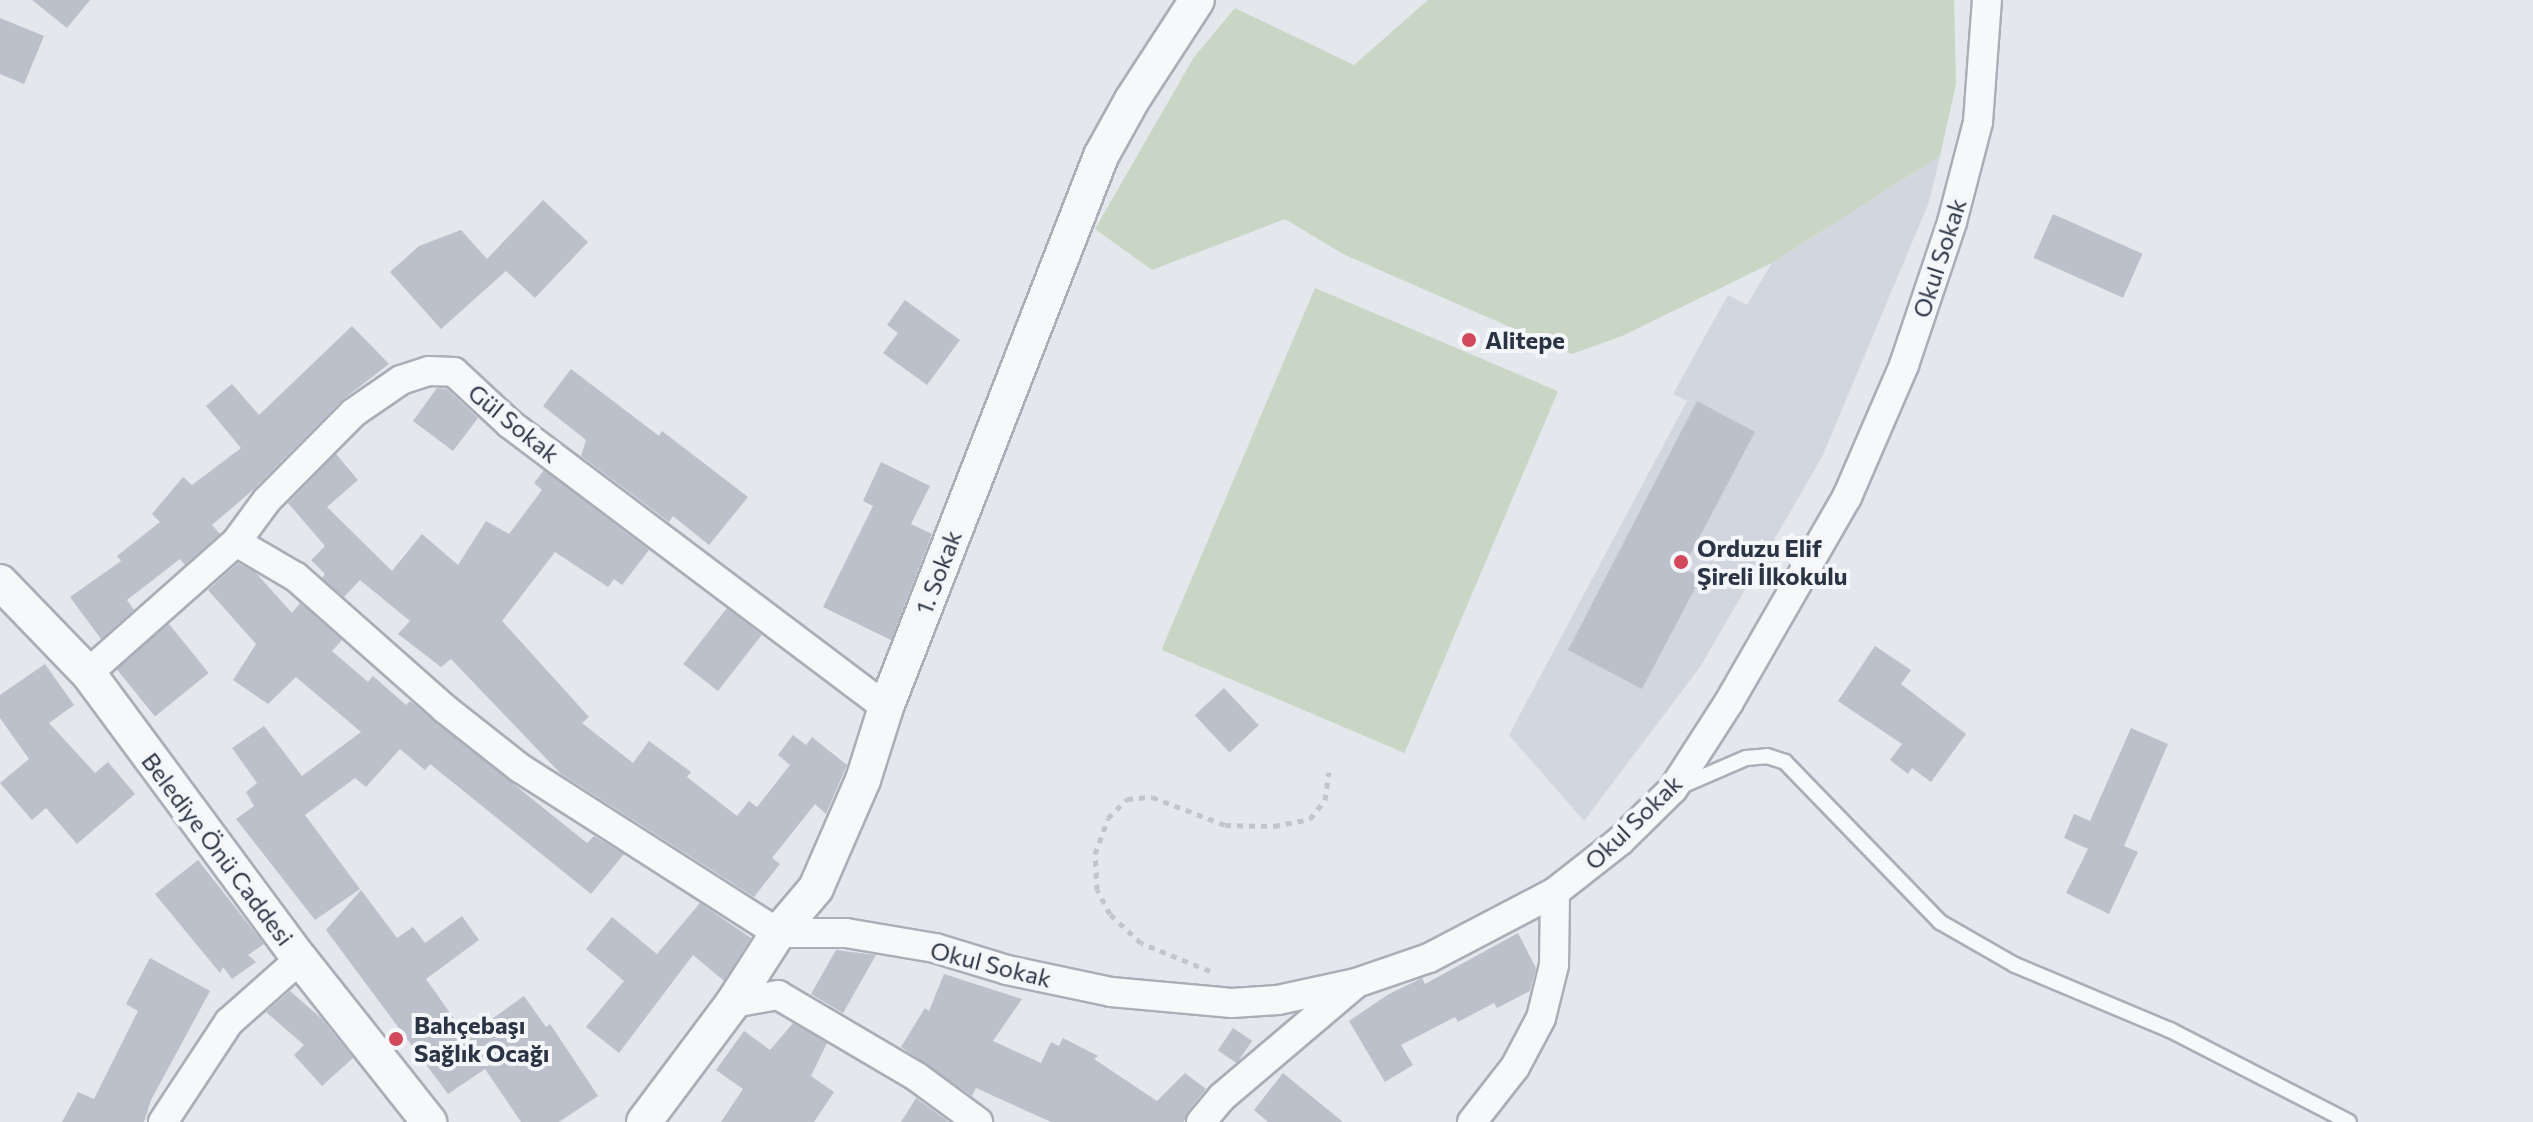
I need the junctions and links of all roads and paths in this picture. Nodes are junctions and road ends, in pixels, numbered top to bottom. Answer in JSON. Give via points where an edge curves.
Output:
{"nodes":[{"id":1,"x":1197,"y":0,"type":"edge"},
{"id":2,"x":1987,"y":0,"type":"edge"},
{"id":3,"x":236,"y":542,"type":"junction"},
{"id":4,"x":0,"y":582,"type":"edge"},
{"id":5,"x":88,"y":673,"type":"junction"},
{"id":6,"x":886,"y":707,"type":"junction"},
{"id":7,"x":1329,"y":772,"type":"dead end"},
{"id":8,"x":1673,"y":789,"type":"junction"},
{"id":9,"x":1555,"y":892,"type":"junction"},
{"id":10,"x":778,"y":933,"type":"junction"},
{"id":11,"x":300,"y":959,"type":"junction"},
{"id":12,"x":1223,"y":977,"type":"dead end"},
{"id":13,"x":1356,"y":983,"type":"junction"},
{"id":14,"x":733,"y":1003,"type":"junction"},
{"id":15,"x":163,"y":1122,"type":"edge"},
{"id":16,"x":429,"y":1122,"type":"edge"},
{"id":17,"x":644,"y":1122,"type":"edge"},
{"id":18,"x":978,"y":1122,"type":"edge"},
{"id":19,"x":1201,"y":1122,"type":"edge"},
{"id":20,"x":1472,"y":1122,"type":"edge"},
{"id":21,"x":2349,"y":1122,"type":"edge"}],
"edges":[{"from":1,"to":6,"type":"street","name":"1. Sokak","via":[[1101,156]]},
{"from":2,"to":8,"type":"street","name":"Okul Sokak","via":[[1978,122],[1952,222],[1904,365],[1847,497]]},
{"from":3,"to":5,"type":"street","name":"Gül Sokak"},
{"from":3,"to":6,"type":"street","name":"Gül Sokak","via":[[267,500],[353,413],[401,380],[429,371],[454,372],[510,424]]},
{"from":3,"to":10,"type":"street","via":[[296,577],[520,768]]},
{"from":4,"to":5,"type":"street","name":"Belediye Önü Caddesi"},
{"from":5,"to":11,"type":"street","name":"Belediye Önü Caddesi"},
{"from":6,"to":10,"type":"street","name":"1. Sokak","via":[[863,780],[816,888]]},
{"from":7,"to":12,"type":"path","via":[[1325,800],[1310,819],[1274,826],[1225,825],[1152,797],[1127,799],[1108,818],[1095,854],[1097,890],[1110,914],[1141,943]]},
{"from":8,"to":9,"type":"street","name":"Okul Sokak","via":[[1620,841]]},
{"from":8,"to":21,"type":"lane","via":[[1746,758],[1767,756],[1785,762],[1940,922],[2015,965],[2170,1030]]},
{"from":9,"to":13,"type":"street","name":"Okul Sokak","via":[[1429,958]]},
{"from":9,"to":20,"type":"street","via":[[1554,965],[1541,1018],[1515,1067]]},
{"from":10,"to":13,"type":"street","name":"Okul Sokak","via":[[846,933],[935,948],[1111,992],[1232,1003],[1278,1000]]},
{"from":10,"to":14,"type":"street","name":"1. Sokak"},
{"from":11,"to":15,"type":"street","via":[[229,1022]]},
{"from":11,"to":16,"type":"street","name":"Belediye Önü Caddesi"},
{"from":13,"to":19,"type":"street","via":[[1222,1097]]},
{"from":14,"to":17,"type":"street","name":"1. Sokak"},
{"from":14,"to":18,"type":"street","via":[[778,995],[917,1077]]}]}
